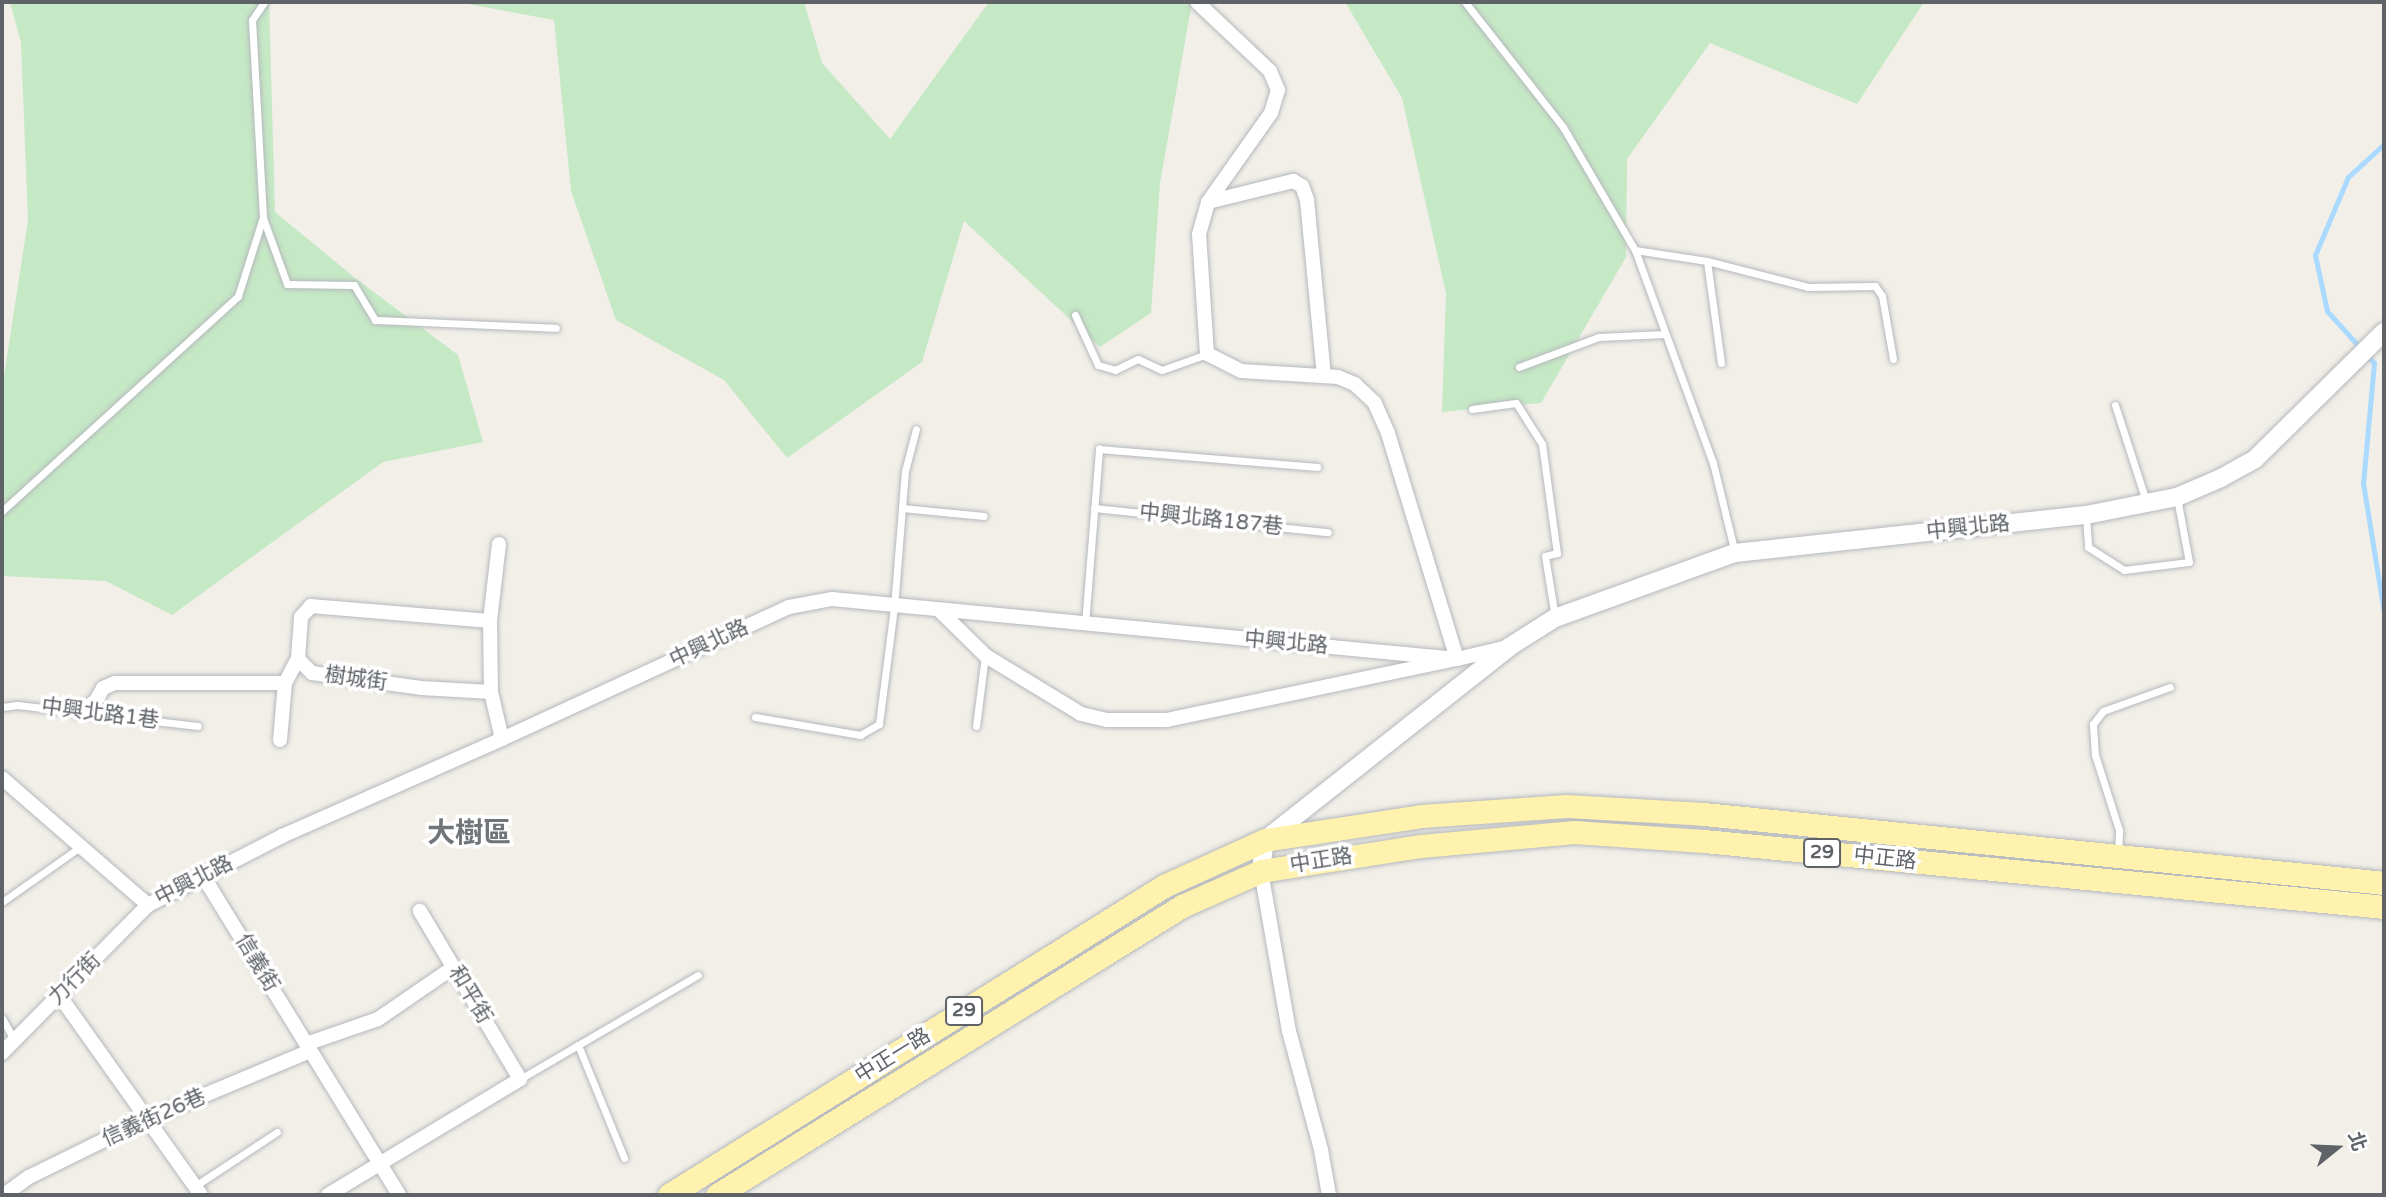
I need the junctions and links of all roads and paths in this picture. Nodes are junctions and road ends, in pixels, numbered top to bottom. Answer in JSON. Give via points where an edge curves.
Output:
{"nodes":[{"id":1,"x":264,"y":2,"type":"edge"},
{"id":2,"x":1197,"y":2,"type":"edge"},
{"id":3,"x":1465,"y":2,"type":"edge"},
{"id":4,"x":1208,"y":202,"type":"junction"},
{"id":5,"x":262,"y":217,"type":"junction"},
{"id":6,"x":1635,"y":250,"type":"junction"},
{"id":7,"x":1707,"y":261,"type":"junction"},
{"id":8,"x":1075,"y":315,"type":"dead end"},
{"id":9,"x":556,"y":328,"type":"dead end"},
{"id":10,"x":2384,"y":332,"type":"edge"},
{"id":11,"x":1665,"y":334,"type":"junction"},
{"id":12,"x":1207,"y":354,"type":"junction"},
{"id":13,"x":1893,"y":359,"type":"dead end"},
{"id":14,"x":1721,"y":363,"type":"dead end"},
{"id":15,"x":1518,"y":368,"type":"dead end"},
{"id":16,"x":1324,"y":376,"type":"junction"},
{"id":17,"x":2115,"y":405,"type":"dead end"},
{"id":18,"x":1472,"y":409,"type":"dead end"},
{"id":19,"x":916,"y":429,"type":"dead end"},
{"id":20,"x":1317,"y":467,"type":"dead end"},
{"id":21,"x":2177,"y":496,"type":"junction"},
{"id":22,"x":2147,"y":505,"type":"junction"},
{"id":23,"x":902,"y":508,"type":"junction"},
{"id":24,"x":1094,"y":508,"type":"junction"},
{"id":25,"x":2,"y":512,"type":"edge"},
{"id":26,"x":2086,"y":515,"type":"junction"},
{"id":27,"x":984,"y":516,"type":"dead end"},
{"id":28,"x":1328,"y":532,"type":"dead end"},
{"id":29,"x":499,"y":544,"type":"dead end"},
{"id":30,"x":1735,"y":553,"type":"junction"},
{"id":31,"x":894,"y":607,"type":"junction"},
{"id":32,"x":940,"y":611,"type":"junction"},
{"id":33,"x":1555,"y":618,"type":"junction"},
{"id":34,"x":490,"y":621,"type":"junction"},
{"id":35,"x":1084,"y":624,"type":"junction"},
{"id":36,"x":1509,"y":647,"type":"junction"},
{"id":37,"x":986,"y":656,"type":"junction"},
{"id":38,"x":298,"y":659,"type":"junction"},
{"id":39,"x":1457,"y":659,"type":"junction"},
{"id":40,"x":285,"y":683,"type":"junction"},
{"id":41,"x":2170,"y":687,"type":"dead end"},
{"id":42,"x":491,"y":692,"type":"junction"},
{"id":43,"x":2,"y":707,"type":"edge"},
{"id":44,"x":79,"y":712,"type":"junction"},
{"id":45,"x":755,"y":717,"type":"dead end"},
{"id":46,"x":198,"y":726,"type":"dead end"},
{"id":47,"x":976,"y":726,"type":"dead end"},
{"id":48,"x":502,"y":739,"type":"junction"},
{"id":49,"x":280,"y":740,"type":"dead end"},
{"id":50,"x":2,"y":778,"type":"edge"},
{"id":51,"x":1265,"y":840,"type":"junction"},
{"id":52,"x":81,"y":846,"type":"junction"},
{"id":53,"x":2118,"y":856,"type":"junction"},
{"id":54,"x":1261,"y":871,"type":"junction"},
{"id":55,"x":203,"y":876,"type":"junction"},
{"id":56,"x":2384,"y":883,"type":"edge"},
{"id":57,"x":2,"y":902,"type":"edge"},
{"id":58,"x":148,"y":905,"type":"junction"},
{"id":59,"x":2384,"y":907,"type":"edge"},
{"id":60,"x":420,"y":911,"type":"dead end"},
{"id":61,"x":454,"y":967,"type":"junction"},
{"id":62,"x":698,"y":975,"type":"dead end"},
{"id":63,"x":59,"y":995,"type":"junction"},
{"id":64,"x":2,"y":1018,"type":"edge"},
{"id":65,"x":14,"y":1040,"type":"junction"},
{"id":66,"x":578,"y":1045,"type":"junction"},
{"id":67,"x":308,"y":1047,"type":"junction"},
{"id":68,"x":2,"y":1053,"type":"edge"},
{"id":69,"x":520,"y":1079,"type":"junction"},
{"id":70,"x":145,"y":1120,"type":"junction"},
{"id":71,"x":277,"y":1132,"type":"dead end"},
{"id":72,"x":624,"y":1158,"type":"dead end"},
{"id":73,"x":379,"y":1163,"type":"junction"},
{"id":74,"x":198,"y":1191,"type":"edge"},
{"id":75,"x":4,"y":1195,"type":"edge"},
{"id":76,"x":327,"y":1195,"type":"edge"},
{"id":77,"x":399,"y":1195,"type":"edge"},
{"id":78,"x":669,"y":1195,"type":"edge"},
{"id":79,"x":717,"y":1195,"type":"edge"},
{"id":80,"x":1329,"y":1195,"type":"edge"}],
"edges":[{"from":1,"to":5,"type":"lane","via":[[252,20]]},
{"from":2,"to":4,"type":"street","via":[[1270,71],[1278,90],[1271,113]]},
{"from":3,"to":6,"type":"lane","via":[[1563,127]]},
{"from":4,"to":12,"type":"street","via":[[1199,234]]},
{"from":4,"to":16,"type":"street","via":[[1293,181],[1302,186]]},
{"from":5,"to":9,"type":"lane","via":[[287,284],[354,285],[375,320]]},
{"from":5,"to":25,"type":"lane","via":[[238,296]]},
{"from":6,"to":7,"type":"lane"},
{"from":6,"to":11,"type":"lane"},
{"from":7,"to":13,"type":"lane","via":[[1808,287],[1875,286],[1882,296]]},
{"from":7,"to":14,"type":"lane"},
{"from":8,"to":12,"type":"lane","via":[[1098,365],[1115,370],[1138,359],[1162,370]]},
{"from":10,"to":21,"type":"street","name":"中興北路","via":[[2255,459]]},
{"from":11,"to":15,"type":"lane","via":[[1599,337]]},
{"from":11,"to":30,"type":"lane","via":[[1713,463]]},
{"from":12,"to":16,"type":"street","via":[[1241,371]]},
{"from":16,"to":39,"type":"street","via":[[1355,384],[1374,402],[1388,433]]},
{"from":17,"to":22,"type":"lane"},
{"from":18,"to":33,"type":"lane","via":[[1516,402],[1542,444],[1557,553],[1545,556]]},
{"from":19,"to":23,"type":"lane","via":[[905,471]]},
{"from":20,"to":24,"type":"lane","via":[[1099,449]]},
{"from":21,"to":22,"type":"street","name":"中興北路"},
{"from":21,"to":26,"type":"lane","via":[[2189,562],[2124,570],[2088,547]]},
{"from":22,"to":26,"type":"street","name":"中興北路"},
{"from":23,"to":27,"type":"lane"},
{"from":23,"to":31,"type":"lane"},
{"from":24,"to":28,"type":"lane","name":"中興北路187巷"},
{"from":24,"to":35,"type":"lane"},
{"from":26,"to":30,"type":"street","name":"中興北路"},
{"from":29,"to":34,"type":"street"},
{"from":30,"to":33,"type":"street","name":"中興北路"},
{"from":31,"to":32,"type":"street","name":"中興北路"},
{"from":31,"to":45,"type":"lane","via":[[878,724],[869,732],[860,735]]},
{"from":31,"to":48,"type":"street","name":"中興北路","via":[[832,599],[789,607]]},
{"from":32,"to":35,"type":"street","name":"中興北路"},
{"from":32,"to":37,"type":"street"},
{"from":33,"to":36,"type":"street","name":"中興北路"},
{"from":34,"to":38,"type":"street","name":"樹城街","via":[[311,607],[301,617]]},
{"from":34,"to":42,"type":"street"},
{"from":35,"to":39,"type":"street","name":"中興北路"},
{"from":36,"to":39,"type":"street","name":"中興北路"},
{"from":36,"to":51,"type":"street","name":"中興北路"},
{"from":37,"to":39,"type":"street","via":[[1081,714],[1107,720],[1167,720]]},
{"from":37,"to":47,"type":"lane"},
{"from":38,"to":40,"type":"street"},
{"from":38,"to":42,"type":"street","name":"樹城街","via":[[312,673]]},
{"from":40,"to":44,"type":"street","via":[[115,683],[103,688],[95,702]]},
{"from":40,"to":49,"type":"street"},
{"from":41,"to":53,"type":"lane","via":[[2103,711],[2093,724],[2095,755],[2119,830]]},
{"from":42,"to":48,"type":"street"},
{"from":43,"to":44,"type":"lane","name":"中興北路1巷"},
{"from":44,"to":46,"type":"lane","name":"中興北路1巷"},
{"from":48,"to":55,"type":"street","name":"中興北路"},
{"from":50,"to":52,"type":"street","name":"中興北路"},
{"from":51,"to":53,"type":"main road","name":"中正路","number":"29","via":[[1421,816],[1567,806],[1704,814]]},
{"from":51,"to":54,"type":"street"},
{"from":51,"to":78,"type":"main road","name":"中正一路","number":"29","via":[[1164,886]]},
{"from":52,"to":57,"type":"lane"},
{"from":52,"to":58,"type":"street","name":"中興北路"},
{"from":53,"to":56,"type":"main road","name":"中正路","number":"29"},
{"from":54,"to":59,"type":"main road","name":"中正路","number":"29","via":[[1421,846],[1574,832]]},
{"from":54,"to":79,"type":"main road","name":"中正一路","number":"29","via":[[1182,906]]},
{"from":54,"to":80,"type":"street","via":[[1289,1031]]},
{"from":55,"to":58,"type":"street","name":"中興北路"},
{"from":55,"to":67,"type":"street","name":"信義街"},
{"from":58,"to":63,"type":"street","name":"力行街"},
{"from":60,"to":61,"type":"street","name":"和平街"},
{"from":61,"to":67,"type":"street","name":"信義街26巷","via":[[378,1019]]},
{"from":61,"to":69,"type":"street","name":"和平街"},
{"from":62,"to":66,"type":"lane"},
{"from":63,"to":65,"type":"street","name":"力行街"},
{"from":63,"to":70,"type":"street"},
{"from":64,"to":65,"type":"lane"},
{"from":65,"to":68,"type":"street","name":"力行街"},
{"from":66,"to":69,"type":"lane"},
{"from":66,"to":72,"type":"lane"},
{"from":67,"to":70,"type":"street","name":"信義街26巷"},
{"from":67,"to":73,"type":"street","name":"信義街"},
{"from":69,"to":73,"type":"street"},
{"from":70,"to":74,"type":"street"},
{"from":70,"to":75,"type":"street","name":"信義街26巷","via":[[29,1177]]},
{"from":71,"to":74,"type":"lane"},
{"from":73,"to":76,"type":"street"},
{"from":73,"to":77,"type":"street","name":"信義街"}]}
